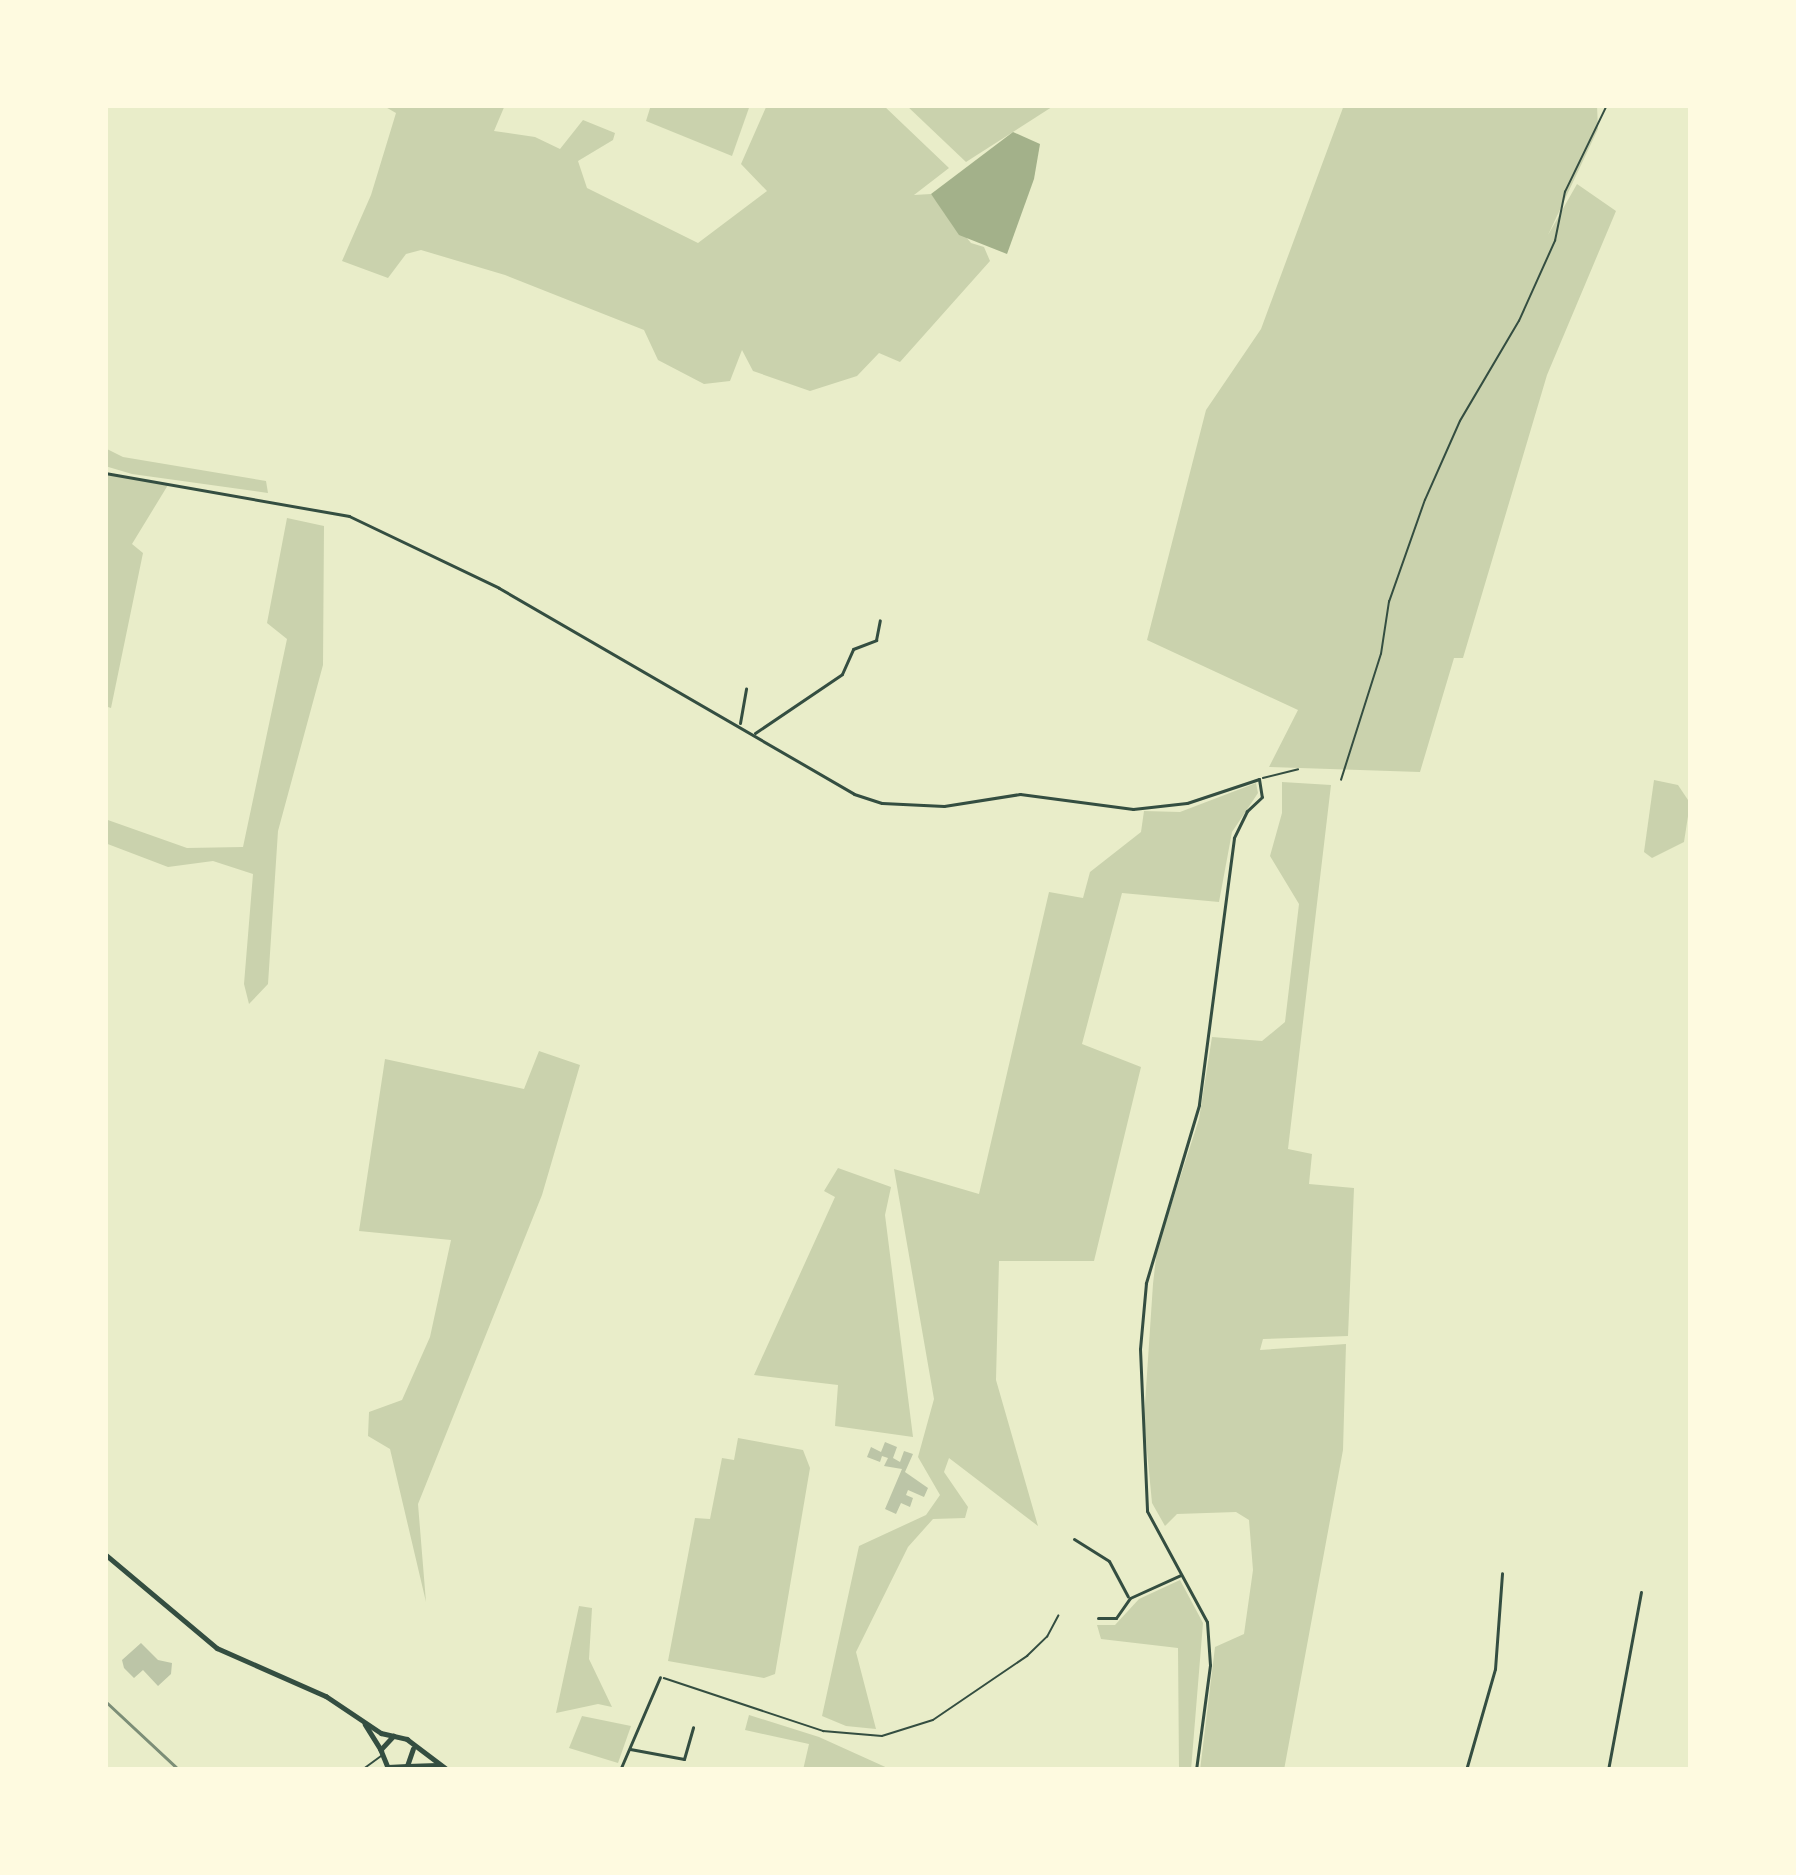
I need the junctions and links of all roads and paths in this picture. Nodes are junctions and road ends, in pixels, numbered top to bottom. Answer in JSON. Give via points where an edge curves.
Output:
{"nodes":[{"id":1,"x":1606,"y":105,"type":"edge"},
{"id":2,"x":105,"y":473,"type":"edge"},
{"id":3,"x":880,"y":620,"type":"dead end"},
{"id":4,"x":746,"y":689,"type":"dead end"},
{"id":5,"x":740,"y":724,"type":"junction"},
{"id":6,"x":754,"y":734,"type":"junction"},
{"id":7,"x":1298,"y":769,"type":"dead end"},
{"id":8,"x":1259,"y":779,"type":"junction"},
{"id":9,"x":1341,"y":779,"type":"dead end"},
{"id":10,"x":1074,"y":1539,"type":"dead end"},
{"id":11,"x":105,"y":1554,"type":"edge"},
{"id":12,"x":1502,"y":1573,"type":"dead end"},
{"id":13,"x":1183,"y":1575,"type":"junction"},
{"id":14,"x":1641,"y":1592,"type":"dead end"},
{"id":15,"x":1130,"y":1598,"type":"junction"},
{"id":16,"x":1058,"y":1616,"type":"dead end"},
{"id":17,"x":1098,"y":1618,"type":"dead end"},
{"id":18,"x":660,"y":1676,"type":"joint"},
{"id":19,"x":361,"y":1719,"type":"junction"},
{"id":20,"x":693,"y":1726,"type":"dead end"},
{"id":21,"x":394,"y":1736,"type":"junction"},
{"id":22,"x":411,"y":1743,"type":"junction"},
{"id":23,"x":629,"y":1749,"type":"junction"},
{"id":24,"x":381,"y":1753,"type":"junction"},
{"id":25,"x":685,"y":1759,"type":"junction"},
{"id":26,"x":404,"y":1768,"type":"edge"},
{"id":27,"x":445,"y":1768,"type":"edge"},
{"id":28,"x":362,"y":1770,"type":"edge"},
{"id":29,"x":620,"y":1770,"type":"edge"},
{"id":30,"x":684,"y":1770,"type":"edge"},
{"id":31,"x":1196,"y":1770,"type":"edge"},
{"id":32,"x":1466,"y":1770,"type":"edge"},
{"id":33,"x":1608,"y":1770,"type":"edge"}],
"edges":[{"from":1,"to":9,"type":"path","via":[[1519,321],[1425,500]]},
{"from":2,"to":5,"type":"street","via":[[349,516],[500,588]]},
{"from":3,"to":6,"type":"street","via":[[876,640],[853,649],[842,674]]},
{"from":4,"to":5,"type":"street"},
{"from":5,"to":6,"type":"street"},
{"from":6,"to":8,"type":"street","via":[[854,794],[919,807],[1020,794],[1133,808],[1187,803]]},
{"from":7,"to":8,"type":"lane"},
{"from":8,"to":13,"type":"street","via":[[1262,797],[1234,838],[1199,1105],[1144,1305],[1139,1404],[1148,1511]]},
{"from":10,"to":15,"type":"street","via":[[1109,1561]]},
{"from":11,"to":19,"type":"main road","via":[[217,1648]]},
{"from":12,"to":32,"type":"street","via":[[1496,1669]]},
{"from":13,"to":15,"type":"street"},
{"from":13,"to":31,"type":"street","via":[[1207,1622],[1210,1665]]},
{"from":14,"to":33,"type":"street"},
{"from":15,"to":17,"type":"street","via":[[1116,1618]]},
{"from":16,"to":18,"type":"lane","via":[[1039,1646],[932,1720],[882,1736],[824,1731]]},
{"from":18,"to":23,"type":"street"},
{"from":19,"to":21,"type":"main road"},
{"from":19,"to":24,"type":"main road"},
{"from":20,"to":25,"type":"street"},
{"from":21,"to":22,"type":"main road"},
{"from":21,"to":24,"type":"main road"},
{"from":22,"to":26,"type":"main road","via":[[414,1756]]},
{"from":22,"to":27,"type":"main road"},
{"from":23,"to":25,"type":"street"},
{"from":23,"to":29,"type":"street"},
{"from":24,"to":26,"type":"main road","via":[[388,1766]]},
{"from":24,"to":28,"type":"lane"},
{"from":25,"to":30,"type":"street"},
{"from":26,"to":27,"type":"main road"}]}
